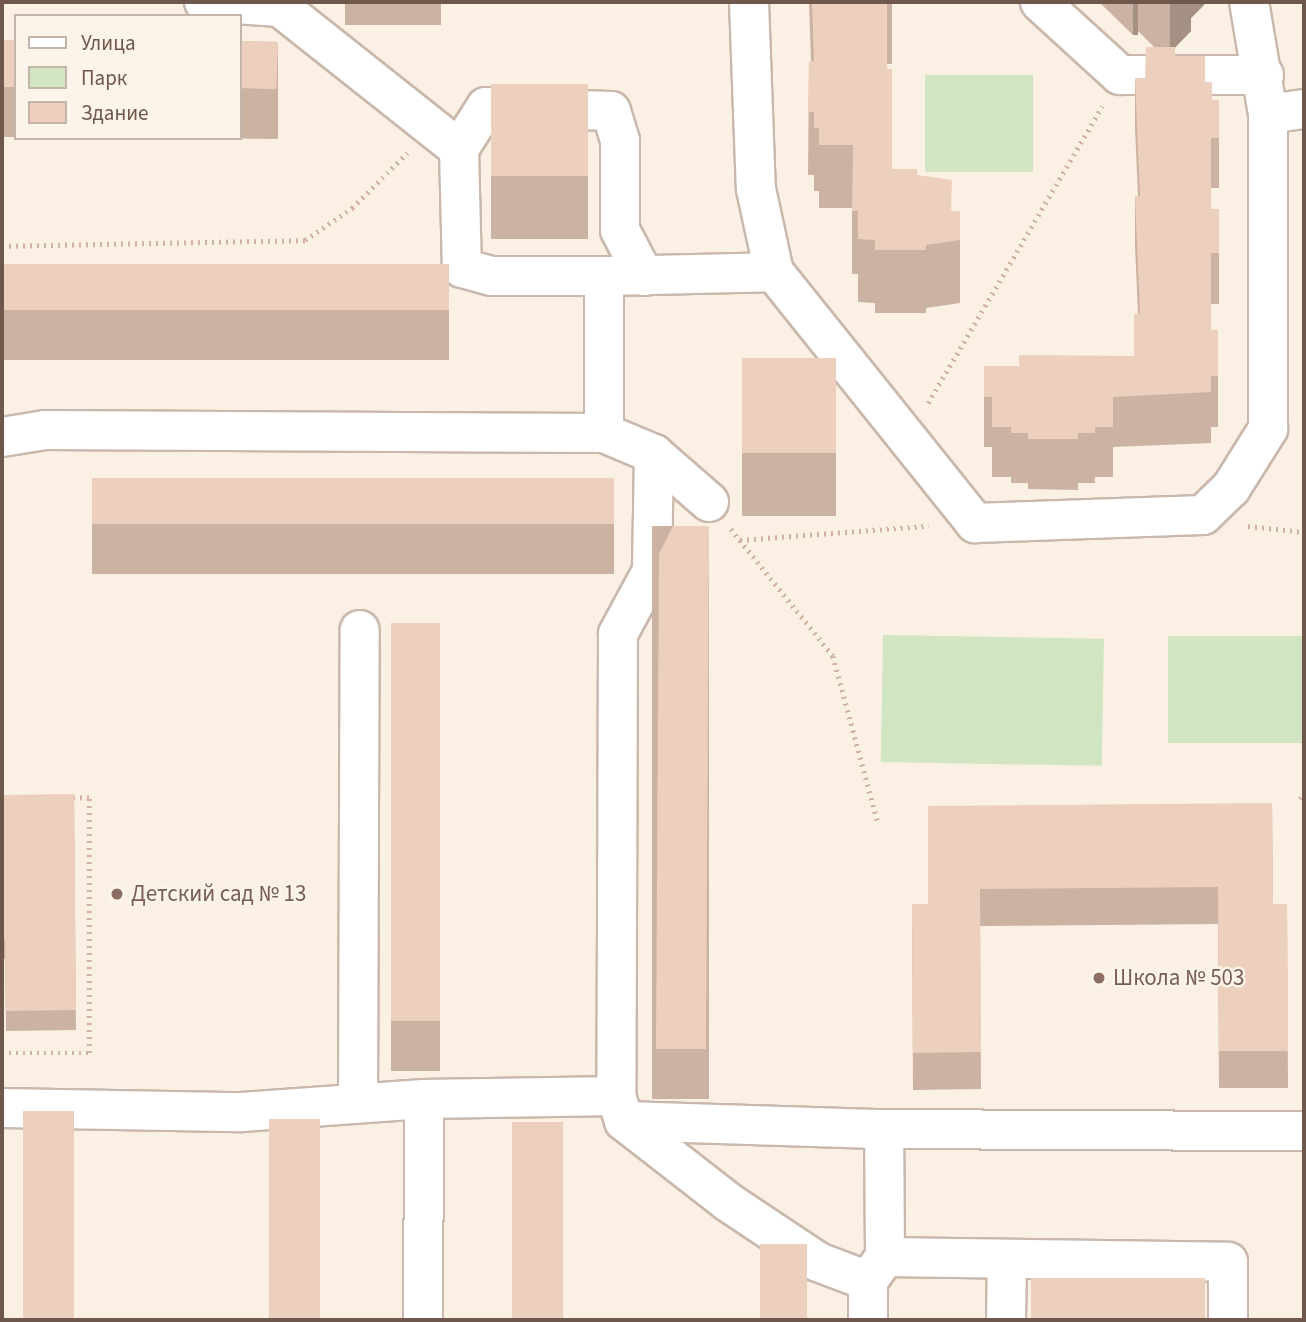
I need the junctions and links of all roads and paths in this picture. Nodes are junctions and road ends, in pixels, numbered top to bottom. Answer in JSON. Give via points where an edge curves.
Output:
{"nodes":[{"id":1,"x":204,"y":2,"type":"edge"},
{"id":2,"x":749,"y":2,"type":"edge"},
{"id":3,"x":1040,"y":2,"type":"edge"},
{"id":4,"x":1249,"y":2,"type":"edge"},
{"id":5,"x":1120,"y":75,"type":"junction"},
{"id":6,"x":1264,"y":75,"type":"junction"},
{"id":7,"x":1286,"y":111,"type":"edge"},
{"id":8,"x":445,"y":140,"type":"junction"},
{"id":9,"x":2,"y":246,"type":"edge"},
{"id":10,"x":774,"y":272,"type":"junction"},
{"id":11,"x":604,"y":276,"type":"junction"},
{"id":12,"x":644,"y":276,"type":"junction"},
{"id":13,"x":604,"y":433,"type":"junction"},
{"id":14,"x":2,"y":438,"type":"edge"},
{"id":15,"x":908,"y":439,"type":"junction"},
{"id":16,"x":654,"y":454,"type":"junction"},
{"id":17,"x":709,"y":502,"type":"joint"},
{"id":18,"x":1203,"y":514,"type":"junction"},
{"id":19,"x":975,"y":523,"type":"junction"},
{"id":20,"x":1304,"y":532,"type":"edge"},
{"id":21,"x":740,"y":540,"type":"junction"},
{"id":22,"x":360,"y":630,"type":"dead end"},
{"id":23,"x":1304,"y":793,"type":"edge"},
{"id":24,"x":64,"y":798,"type":"edge"},
{"id":25,"x":1300,"y":799,"type":"dead end"},
{"id":26,"x":878,"y":822,"type":"dead end"},
{"id":27,"x":2,"y":1054,"type":"edge"},
{"id":28,"x":424,"y":1099,"type":"junction"},
{"id":29,"x":358,"y":1102,"type":"junction"},
{"id":30,"x":2,"y":1108,"type":"edge"},
{"id":31,"x":620,"y":1109,"type":"junction"},
{"id":32,"x":884,"y":1129,"type":"junction"},
{"id":33,"x":1304,"y":1131,"type":"edge"},
{"id":34,"x":1007,"y":1259,"type":"junction"},
{"id":35,"x":877,"y":1269,"type":"junction"},
{"id":36,"x":423,"y":1320,"type":"edge"},
{"id":37,"x":868,"y":1320,"type":"edge"},
{"id":38,"x":1006,"y":1320,"type":"edge"},
{"id":39,"x":1227,"y":1320,"type":"edge"}],
"edges":[{"from":1,"to":8,"type":"lane","via":[[280,6]]},
{"from":2,"to":10,"type":"lane","via":[[756,190]]},
{"from":3,"to":5,"type":"lane"},
{"from":4,"to":6,"type":"lane"},
{"from":5,"to":6,"type":"lane"},
{"from":5,"to":15,"type":"path"},
{"from":6,"to":7,"type":"lane"},
{"from":7,"to":18,"type":"lane","via":[[1268,429],[1231,488]]},
{"from":8,"to":9,"type":"path","via":[[305,240]]},
{"from":8,"to":11,"type":"lane","via":[[462,268],[492,276]]},
{"from":8,"to":12,"type":"lane","via":[[486,107],[611,111],[620,141],[620,230]]},
{"from":10,"to":12,"type":"lane"},
{"from":10,"to":15,"type":"lane"},
{"from":11,"to":12,"type":"lane"},
{"from":11,"to":13,"type":"lane"},
{"from":13,"to":14,"type":"lane","via":[[45,430]]},
{"from":13,"to":16,"type":"lane"},
{"from":15,"to":19,"type":"lane"},
{"from":16,"to":17,"type":"lane"},
{"from":16,"to":31,"type":"lane","via":[[652,571],[618,634]]},
{"from":17,"to":21,"type":"path"},
{"from":18,"to":19,"type":"lane"},
{"from":18,"to":20,"type":"path","via":[[1265,530]]},
{"from":19,"to":21,"type":"path"},
{"from":21,"to":26,"type":"path","via":[[833,656]]},
{"from":22,"to":29,"type":"lane"},
{"from":23,"to":25,"type":"path"},
{"from":24,"to":27,"type":"path","via":[[89,797],[89,1053]]},
{"from":28,"to":29,"type":"lane"},
{"from":28,"to":31,"type":"lane"},
{"from":28,"to":36,"type":"lane"},
{"from":29,"to":30,"type":"lane","via":[[242,1112]]},
{"from":31,"to":32,"type":"lane"},
{"from":31,"to":35,"type":"lane","via":[[728,1202],[818,1262]]},
{"from":32,"to":33,"type":"lane"},
{"from":32,"to":35,"type":"lane"},
{"from":34,"to":35,"type":"lane"},
{"from":34,"to":38,"type":"lane"},
{"from":34,"to":39,"type":"lane","via":[[1228,1262]]},
{"from":35,"to":37,"type":"lane"}]}
